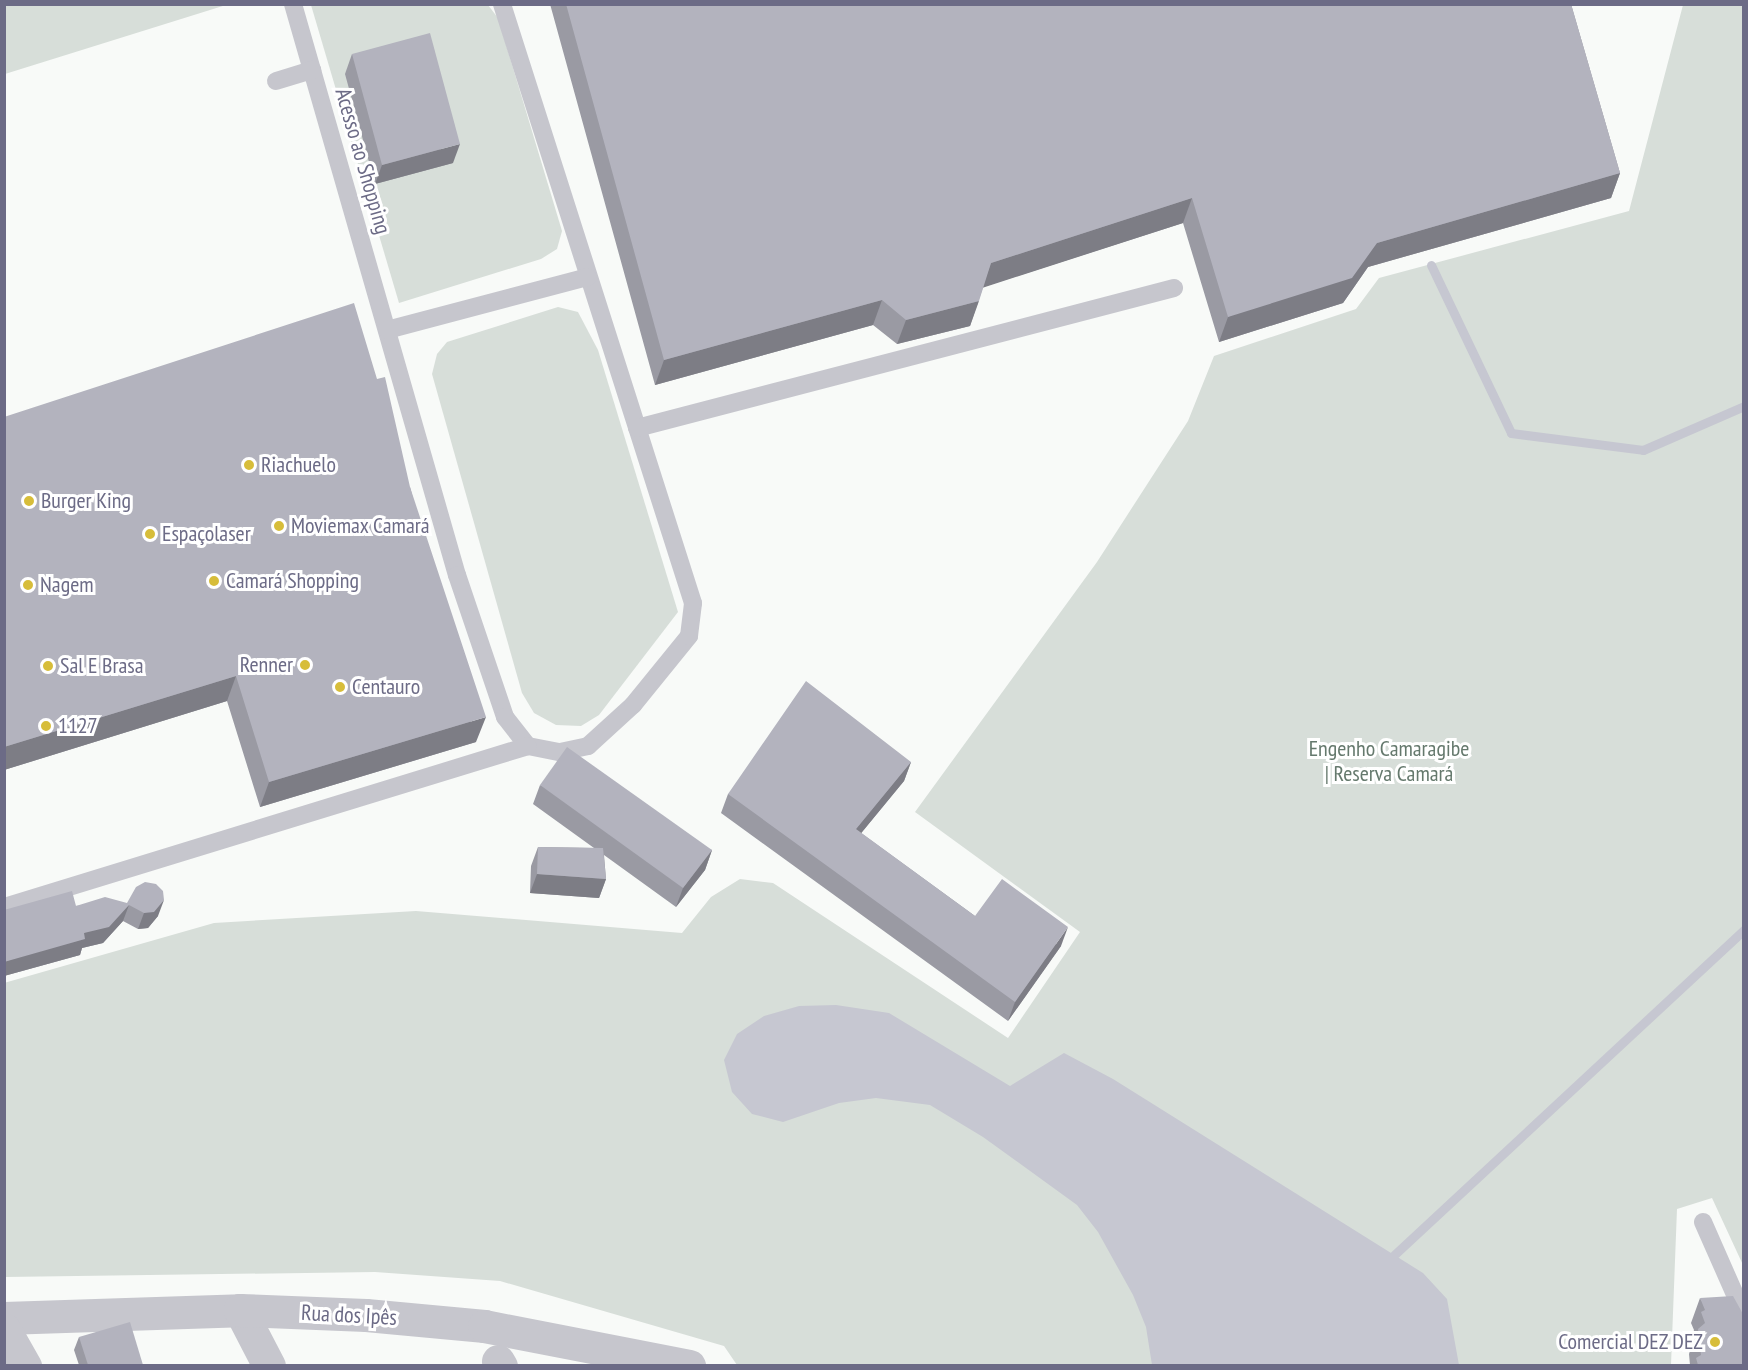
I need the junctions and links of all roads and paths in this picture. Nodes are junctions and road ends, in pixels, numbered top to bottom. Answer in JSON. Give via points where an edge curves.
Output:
{"nodes":[{"id":1,"x":293,"y":4,"type":"edge"},
{"id":2,"x":502,"y":4,"type":"edge"},
{"id":3,"x":312,"y":70,"type":"junction"},
{"id":4,"x":276,"y":81,"type":"dead end"},
{"id":5,"x":587,"y":277,"type":"junction"},
{"id":6,"x":1174,"y":288,"type":"dead end"},
{"id":7,"x":387,"y":330,"type":"junction"},
{"id":8,"x":637,"y":428,"type":"junction"},
{"id":9,"x":528,"y":746,"type":"junction"},
{"id":10,"x":4,"y":907,"type":"edge"},
{"id":11,"x":1703,"y":1222,"type":"dead end"},
{"id":12,"x":240,"y":1310,"type":"junction"},
{"id":13,"x":1743,"y":1316,"type":"edge"},
{"id":14,"x":4,"y":1317,"type":"edge"},
{"id":15,"x":4,"y":1329,"type":"edge"},
{"id":16,"x":25,"y":1365,"type":"edge"},
{"id":17,"x":269,"y":1365,"type":"edge"},
{"id":18,"x":689,"y":1365,"type":"edge"}],
"edges":[{"from":1,"to":3,"type":"lane","name":"Acesso ao Shopping"},
{"from":2,"to":5,"type":"lane","via":[[524,63]]},
{"from":3,"to":4,"type":"lane"},
{"from":3,"to":7,"type":"lane","name":"Acesso ao Shopping"},
{"from":5,"to":7,"type":"lane"},
{"from":5,"to":8,"type":"lane"},
{"from":6,"to":8,"type":"lane"},
{"from":7,"to":9,"type":"lane","name":"Acesso ao Shopping","via":[[505,717]]},
{"from":8,"to":9,"type":"lane","via":[[685,569],[693,603],[689,636],[633,705],[588,746],[560,752]]},
{"from":9,"to":10,"type":"lane"},
{"from":11,"to":13,"type":"lane"},
{"from":12,"to":14,"type":"street","name":"Rua dos Ipês"},
{"from":12,"to":17,"type":"street"},
{"from":12,"to":18,"type":"street","name":"Rua dos Ipês","via":[[448,1322]]},
{"from":15,"to":16,"type":"street"}]}
